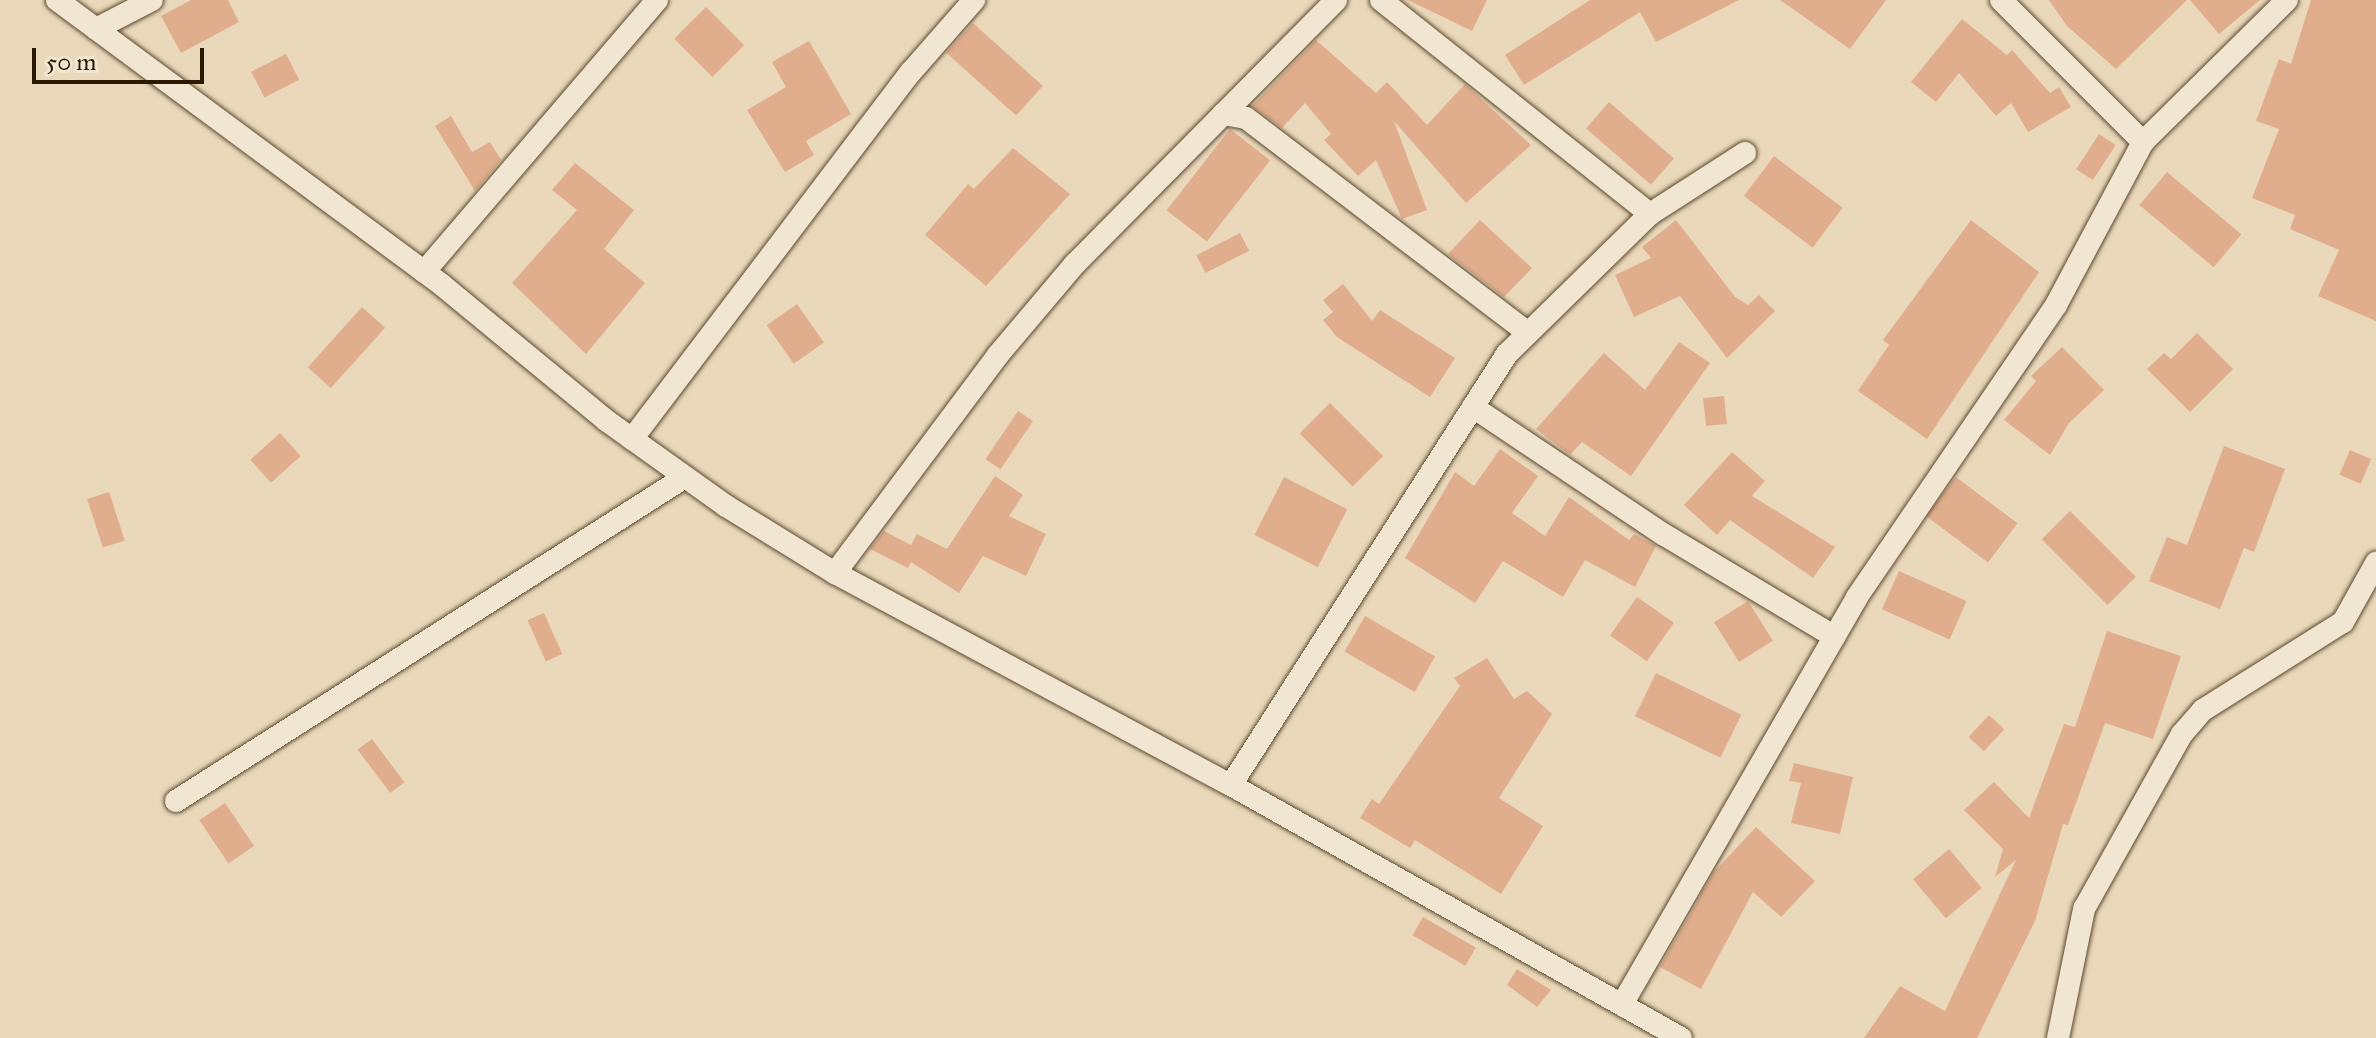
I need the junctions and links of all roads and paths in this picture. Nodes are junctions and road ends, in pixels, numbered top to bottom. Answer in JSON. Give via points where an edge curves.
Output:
{"nodes":[{"id":1,"x":57,"y":0,"type":"edge"},
{"id":2,"x":152,"y":0,"type":"edge"},
{"id":3,"x":657,"y":0,"type":"edge"},
{"id":4,"x":974,"y":0,"type":"edge"},
{"id":5,"x":1336,"y":0,"type":"edge"},
{"id":6,"x":1381,"y":0,"type":"edge"},
{"id":7,"x":2001,"y":0,"type":"edge"},
{"id":8,"x":2287,"y":0,"type":"edge"},
{"id":9,"x":96,"y":29,"type":"junction"},
{"id":10,"x":1223,"y":114,"type":"junction"},
{"id":11,"x":2143,"y":142,"type":"junction"},
{"id":12,"x":1745,"y":153,"type":"dead end"},
{"id":13,"x":1650,"y":214,"type":"junction"},
{"id":14,"x":424,"y":272,"type":"junction"},
{"id":15,"x":1527,"y":332,"type":"junction"},
{"id":16,"x":1473,"y":407,"type":"junction"},
{"id":17,"x":632,"y":439,"type":"junction"},
{"id":18,"x":685,"y":477,"type":"junction"},
{"id":19,"x":2376,"y":563,"type":"edge"},
{"id":20,"x":835,"y":573,"type":"junction"},
{"id":21,"x":1835,"y":637,"type":"junction"},
{"id":22,"x":1231,"y":785,"type":"junction"},
{"id":23,"x":176,"y":801,"type":"dead end"},
{"id":24,"x":1624,"y":1001,"type":"junction"},
{"id":25,"x":1681,"y":1038,"type":"edge"},
{"id":26,"x":2058,"y":1038,"type":"edge"}],
"edges":[{"from":1,"to":9,"type":"street"},
{"from":2,"to":9,"type":"street"},
{"from":3,"to":14,"type":"street"},
{"from":4,"to":17,"type":"street","via":[[911,72]]},
{"from":5,"to":10,"type":"street"},
{"from":6,"to":13,"type":"street"},
{"from":7,"to":11,"type":"street"},
{"from":8,"to":11,"type":"street"},
{"from":9,"to":14,"type":"street"},
{"from":10,"to":15,"type":"street","via":[[1246,118]]},
{"from":10,"to":20,"type":"street","via":[[1075,264],[1007,344]]},
{"from":11,"to":21,"type":"street","via":[[2056,305]]},
{"from":12,"to":13,"type":"street"},
{"from":13,"to":15,"type":"street"},
{"from":14,"to":17,"type":"street"},
{"from":15,"to":16,"type":"street"},
{"from":16,"to":21,"type":"street","via":[[1663,534]]},
{"from":16,"to":22,"type":"street"},
{"from":17,"to":18,"type":"street"},
{"from":18,"to":20,"type":"street"},
{"from":18,"to":23,"type":"street"},
{"from":19,"to":26,"type":"street","via":[[2343,622],[2203,710],[2182,734],[2084,909]]},
{"from":20,"to":22,"type":"street"},
{"from":21,"to":24,"type":"street"},
{"from":22,"to":24,"type":"street"},
{"from":24,"to":25,"type":"street"}]}
